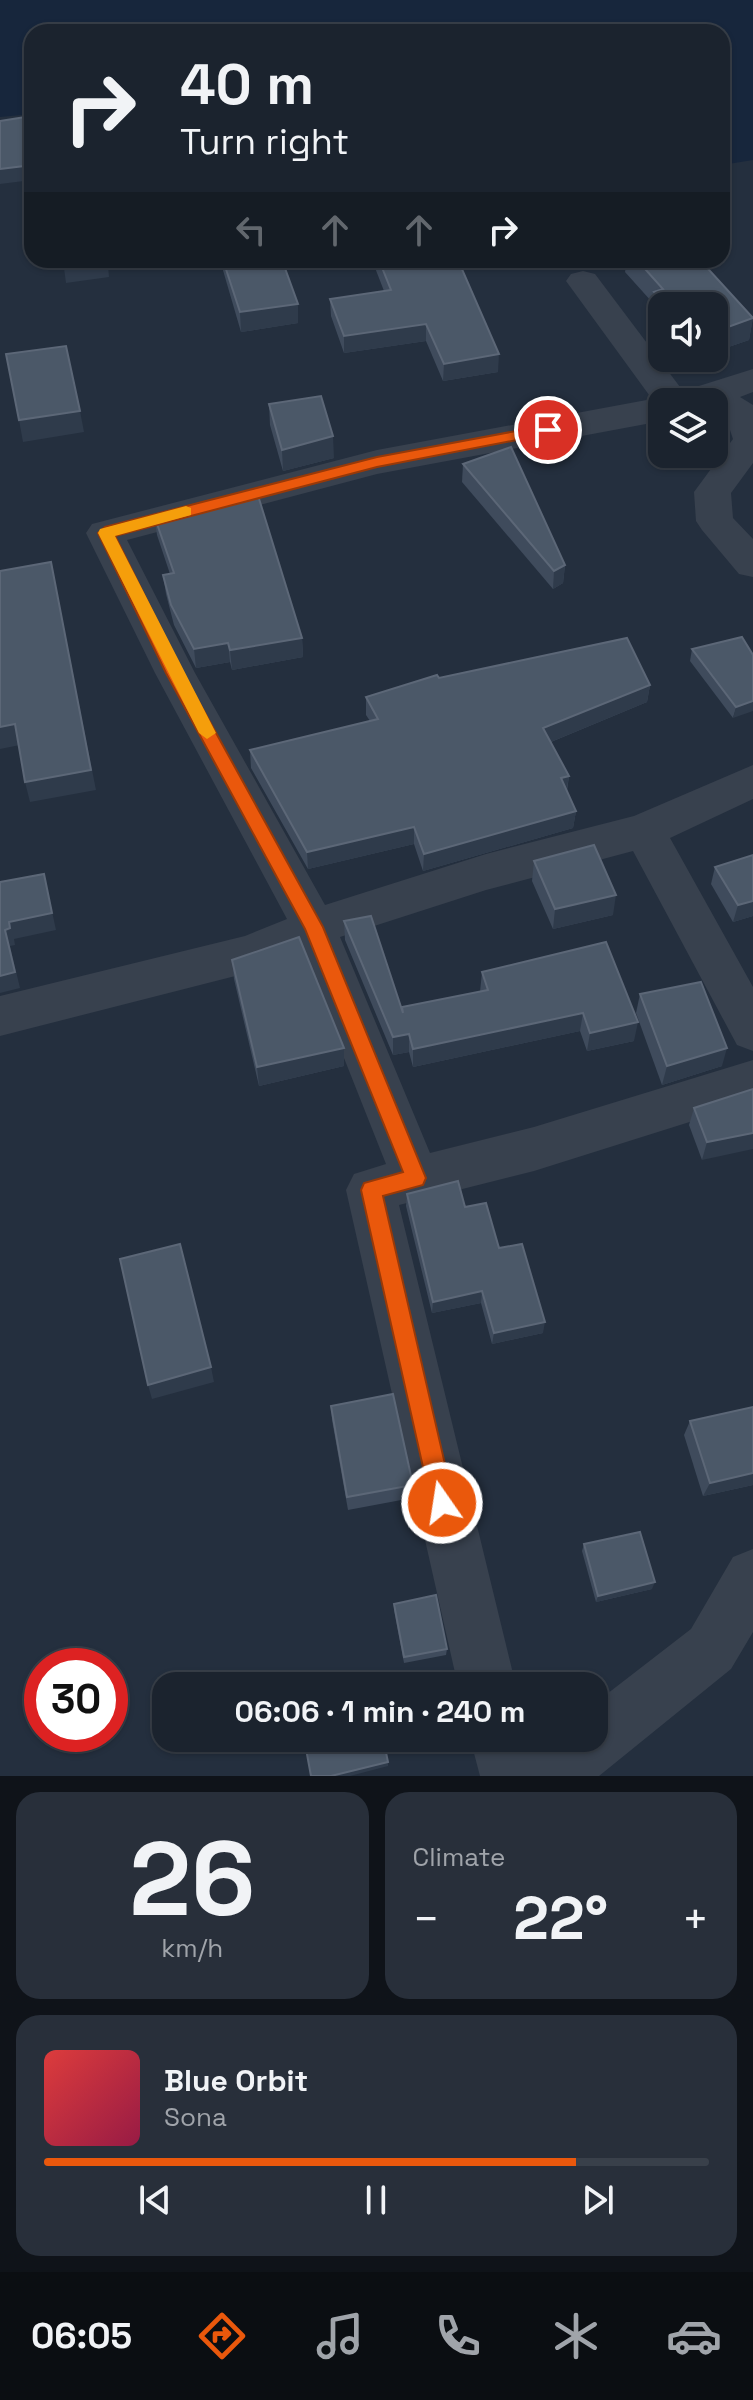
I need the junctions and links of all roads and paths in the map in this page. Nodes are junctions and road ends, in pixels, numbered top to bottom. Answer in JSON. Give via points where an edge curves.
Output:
{"nodes":[{"id":1,"x":583,"y":281,"type":"dead end"},
{"id":2,"x":753,"y":380,"type":"edge"},
{"id":3,"x":662,"y":388,"type":"edge"},
{"id":4,"x":728,"y":388,"type":"edge"},
{"id":5,"x":728,"y":409,"type":"edge"},
{"id":6,"x":648,"y":412,"type":"edge"},
{"id":7,"x":753,"y":564,"type":"edge"},
{"id":8,"x":753,"y":781,"type":"edge"},
{"id":9,"x":644,"y":831,"type":"junction"},
{"id":10,"x":314,"y":927,"type":"junction"},
{"id":11,"x":0,"y":1016,"type":"edge"},
{"id":12,"x":753,"y":1031,"type":"edge"},
{"id":13,"x":753,"y":1081,"type":"edge"},
{"id":14,"x":416,"y":1178,"type":"junction"},
{"id":15,"x":753,"y":1577,"type":"edge"},
{"id":16,"x":484,"y":1672,"type":"edge"},
{"id":17,"x":504,"y":1752,"type":"edge"},
{"id":18,"x":510,"y":1776,"type":"edge"},
{"id":19,"x":553,"y":1776,"type":"edge"}],
"edges":[{"from":1,"to":3,"type":"street"},
{"from":2,"to":4,"type":"street"},
{"from":5,"to":7,"type":"street","via":[[743,415],[751,440],[712,492],[715,521]]},
{"from":6,"to":10,"type":"street","via":[[377,462],[105,533]]},
{"from":8,"to":9,"type":"street"},
{"from":9,"to":10,"type":"street","via":[[486,872]]},
{"from":9,"to":12,"type":"street"},
{"from":10,"to":11,"type":"street","via":[[251,953]]},
{"from":10,"to":14,"type":"street"},
{"from":13,"to":14,"type":"street","via":[[534,1149]]},
{"from":14,"to":16,"type":"street","via":[[371,1190]]},
{"from":15,"to":19,"type":"street","via":[[711,1649]]},
{"from":17,"to":18,"type":"street"}]}
